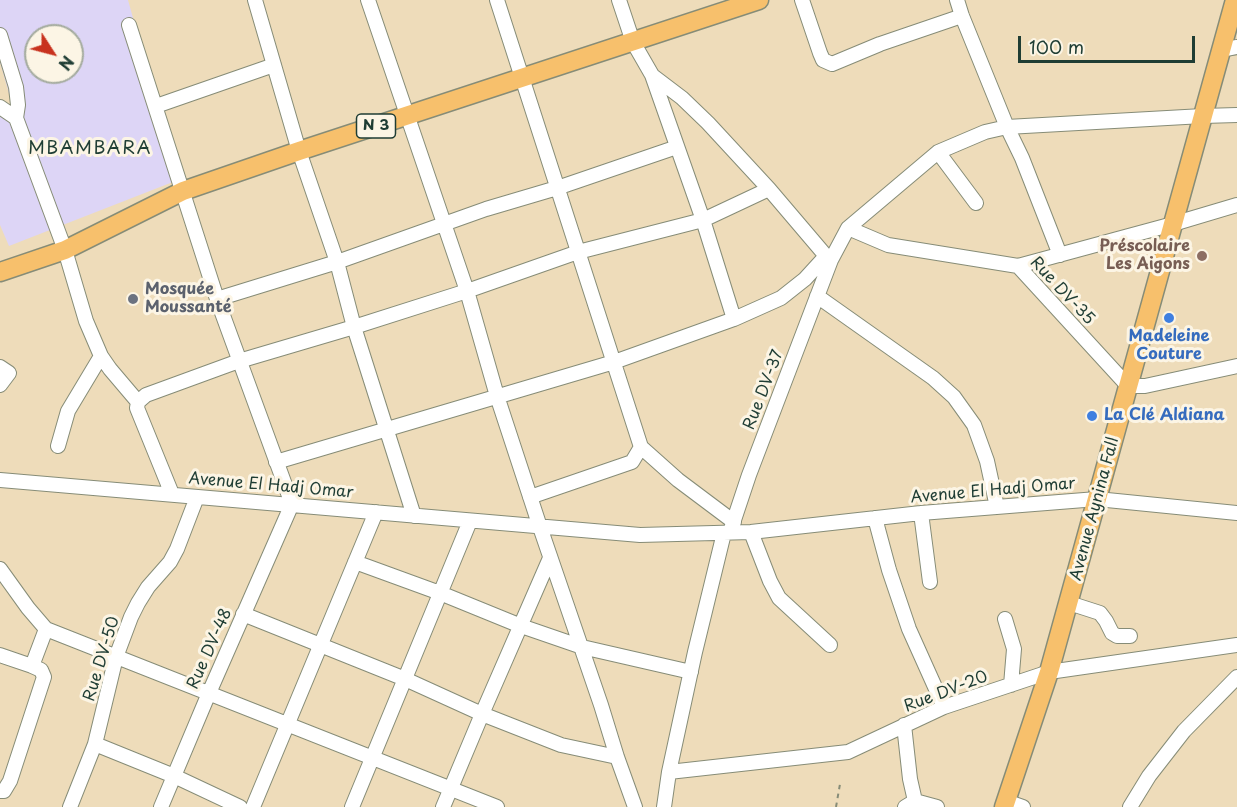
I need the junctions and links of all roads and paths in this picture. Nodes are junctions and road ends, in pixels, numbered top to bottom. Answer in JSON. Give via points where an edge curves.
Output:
{"nodes":[{"id":1,"x":255,"y":0,"type":"edge"},
{"id":2,"x":368,"y":0,"type":"edge"},
{"id":3,"x":497,"y":0,"type":"edge"},
{"id":4,"x":619,"y":0,"type":"edge"},
{"id":5,"x":759,"y":0,"type":"edge"},
{"id":6,"x":802,"y":0,"type":"edge"},
{"id":7,"x":957,"y":0,"type":"edge"},
{"id":8,"x":1235,"y":0,"type":"edge"},
{"id":9,"x":962,"y":16,"type":"junction"},
{"id":10,"x":129,"y":25,"type":"dead end"},
{"id":11,"x":0,"y":35,"type":"edge"},
{"id":12,"x":633,"y":42,"type":"junction"},
{"id":13,"x":1229,"y":49,"type":"edge"},
{"id":14,"x":274,"y":65,"type":"junction"},
{"id":15,"x":652,"y":75,"type":"junction"},
{"id":16,"x":522,"y":79,"type":"junction"},
{"id":17,"x":156,"y":106,"type":"junction"},
{"id":18,"x":0,"y":107,"type":"edge"},
{"id":19,"x":1237,"y":115,"type":"edge"},
{"id":20,"x":406,"y":116,"type":"junction"},
{"id":21,"x":1203,"y":116,"type":"junction"},
{"id":22,"x":16,"y":118,"type":"junction"},
{"id":23,"x":1007,"y":127,"type":"junction"},
{"id":24,"x":677,"y":147,"type":"junction"},
{"id":25,"x":299,"y":151,"type":"junction"},
{"id":26,"x":938,"y":152,"type":"junction"},
{"id":27,"x":557,"y":188,"type":"junction"},
{"id":28,"x":769,"y":189,"type":"junction"},
{"id":29,"x":183,"y":191,"type":"junction"},
{"id":30,"x":976,"y":203,"type":"dead end"},
{"id":31,"x":1237,"y":205,"type":"edge"},
{"id":32,"x":702,"y":220,"type":"junction"},
{"id":33,"x":444,"y":224,"type":"junction"},
{"id":34,"x":1173,"y":224,"type":"junction"},
{"id":35,"x":848,"y":228,"type":"junction"},
{"id":36,"x":64,"y":250,"type":"junction"},
{"id":37,"x":578,"y":252,"type":"junction"},
{"id":38,"x":1060,"y":255,"type":"junction"},
{"id":39,"x":828,"y":258,"type":"junction"},
{"id":40,"x":337,"y":262,"type":"junction"},
{"id":41,"x":1018,"y":266,"type":"junction"},
{"id":42,"x":0,"y":272,"type":"edge"},
{"id":43,"x":467,"y":291,"type":"junction"},
{"id":44,"x":817,"y":296,"type":"junction"},
{"id":45,"x":217,"y":298,"type":"junction"},
{"id":46,"x":734,"y":319,"type":"junction"},
{"id":47,"x":354,"y":327,"type":"junction"},
{"id":48,"x":101,"y":356,"type":"junction"},
{"id":49,"x":240,"y":361,"type":"junction"},
{"id":50,"x":614,"y":362,"type":"junction"},
{"id":51,"x":1237,"y":366,"type":"edge"},
{"id":52,"x":0,"y":367,"type":"edge"},
{"id":53,"x":0,"y":385,"type":"edge"},
{"id":54,"x":1128,"y":386,"type":"junction"},
{"id":55,"x":497,"y":396,"type":"junction"},
{"id":56,"x":138,"y":402,"type":"junction"},
{"id":57,"x":386,"y":430,"type":"junction"},
{"id":58,"x":58,"y":446,"type":"dead end"},
{"id":59,"x":641,"y":447,"type":"junction"},
{"id":60,"x":276,"y":462,"type":"junction"},
{"id":61,"x":0,"y":480,"type":"edge"},
{"id":62,"x":172,"y":494,"type":"junction"},
{"id":63,"x":197,"y":497,"type":"junction"},
{"id":64,"x":530,"y":497,"type":"junction"},
{"id":65,"x":1097,"y":499,"type":"junction"},
{"id":66,"x":292,"y":504,"type":"junction"},
{"id":67,"x":997,"y":507,"type":"junction"},
{"id":68,"x":376,"y":512,"type":"junction"},
{"id":69,"x":921,"y":513,"type":"junction"},
{"id":70,"x":1237,"y":513,"type":"edge"},
{"id":71,"x":414,"y":516,"type":"junction"},
{"id":72,"x":875,"y":518,"type":"junction"},
{"id":73,"x":470,"y":521,"type":"junction"},
{"id":74,"x":540,"y":527,"type":"junction"},
{"id":75,"x":729,"y":529,"type":"junction"},
{"id":76,"x":751,"y":532,"type":"junction"},
{"id":77,"x":550,"y":558,"type":"junction"},
{"id":78,"x":355,"y":562,"type":"junction"},
{"id":79,"x":0,"y":569,"type":"edge"},
{"id":80,"x":930,"y":582,"type":"dead end"},
{"id":81,"x":440,"y":593,"type":"junction"},
{"id":82,"x":1069,"y":603,"type":"junction"},
{"id":83,"x":243,"y":615,"type":"junction"},
{"id":84,"x":1005,"y":619,"type":"dead end"},
{"id":85,"x":521,"y":626,"type":"junction"},
{"id":86,"x":46,"y":629,"type":"junction"},
{"id":87,"x":1130,"y":636,"type":"dead end"},
{"id":88,"x":321,"y":645,"type":"junction"},
{"id":89,"x":830,"y":645,"type":"dead end"},
{"id":90,"x":1237,"y":645,"type":"edge"},
{"id":91,"x":582,"y":647,"type":"junction"},
{"id":92,"x":0,"y":655,"type":"edge"},
{"id":93,"x":116,"y":657,"type":"junction"},
{"id":94,"x":32,"y":666,"type":"junction"},
{"id":95,"x":691,"y":672,"type":"junction"},
{"id":96,"x":1049,"y":672,"type":"junction"},
{"id":97,"x":1237,"y":677,"type":"edge"},
{"id":98,"x":405,"y":679,"type":"junction"},
{"id":99,"x":1011,"y":685,"type":"junction"},
{"id":100,"x":209,"y":693,"type":"junction"},
{"id":101,"x":944,"y":707,"type":"junction"},
{"id":102,"x":482,"y":714,"type":"junction"},
{"id":103,"x":288,"y":724,"type":"junction"},
{"id":104,"x":904,"y":725,"type":"junction"},
{"id":105,"x":95,"y":744,"type":"junction"},
{"id":106,"x":616,"y":757,"type":"junction"},
{"id":107,"x":372,"y":758,"type":"junction"},
{"id":108,"x":669,"y":772,"type":"junction"},
{"id":109,"x":174,"y":776,"type":"junction"},
{"id":110,"x":840,"y":784,"type":"dead end"},
{"id":111,"x":450,"y":789,"type":"junction"},
{"id":112,"x":0,"y":791,"type":"edge"},
{"id":113,"x":910,"y":804,"type":"edge"},
{"id":114,"x":1005,"y":804,"type":"edge"},
{"id":115,"x":70,"y":807,"type":"edge"},
{"id":116,"x":161,"y":807,"type":"edge"},
{"id":117,"x":240,"y":807,"type":"edge"},
{"id":118,"x":253,"y":807,"type":"edge"},
{"id":119,"x":352,"y":807,"type":"edge"},
{"id":120,"x":443,"y":807,"type":"edge"},
{"id":121,"x":497,"y":807,"type":"edge"},
{"id":122,"x":635,"y":807,"type":"edge"},
{"id":123,"x":664,"y":807,"type":"edge"},
{"id":124,"x":836,"y":807,"type":"edge"},
{"id":125,"x":937,"y":807,"type":"edge"},
{"id":126,"x":1023,"y":807,"type":"edge"},
{"id":127,"x":1130,"y":807,"type":"edge"}],
"edges":[{"from":1,"to":14,"type":"street"},
{"from":2,"to":20,"type":"street"},
{"from":3,"to":16,"type":"street"},
{"from":4,"to":12,"type":"street"},
{"from":5,"to":12,"type":"main road","number":"N 3"},
{"from":6,"to":9,"type":"street","via":[[823,60],[832,64]]},
{"from":7,"to":9,"type":"street"},
{"from":8,"to":13,"type":"main road","name":"Avenue Aynina Fall"},
{"from":9,"to":23,"type":"street"},
{"from":10,"to":17,"type":"street"},
{"from":11,"to":22,"type":"street","via":[[16,87]]},
{"from":12,"to":15,"type":"street"},
{"from":12,"to":16,"type":"main road","number":"N 3"},
{"from":13,"to":21,"type":"main road","name":"Avenue Aynina Fall"},
{"from":14,"to":17,"type":"street"},
{"from":14,"to":25,"type":"street"},
{"from":15,"to":24,"type":"street"},
{"from":15,"to":28,"type":"street","via":[[708,123]]},
{"from":16,"to":20,"type":"main road","number":"N 3"},
{"from":16,"to":27,"type":"street"},
{"from":17,"to":29,"type":"street"},
{"from":18,"to":22,"type":"street"},
{"from":19,"to":21,"type":"street"},
{"from":20,"to":25,"type":"main road","number":"N 3"},
{"from":20,"to":33,"type":"street"},
{"from":21,"to":23,"type":"street"},
{"from":21,"to":34,"type":"main road","name":"Avenue Aynina Fall"},
{"from":22,"to":36,"type":"street"},
{"from":23,"to":26,"type":"street"},
{"from":23,"to":38,"type":"street"},
{"from":24,"to":27,"type":"street"},
{"from":24,"to":32,"type":"street"},
{"from":25,"to":29,"type":"main road","number":"N 3"},
{"from":25,"to":40,"type":"street"},
{"from":26,"to":30,"type":"street"},
{"from":26,"to":35,"type":"street"},
{"from":27,"to":33,"type":"street"},
{"from":27,"to":37,"type":"street"},
{"from":28,"to":32,"type":"street"},
{"from":28,"to":39,"type":"street"},
{"from":29,"to":36,"type":"main road","number":"N 3"},
{"from":29,"to":45,"type":"street"},
{"from":31,"to":34,"type":"street"},
{"from":32,"to":37,"type":"street"},
{"from":32,"to":46,"type":"street"},
{"from":33,"to":40,"type":"street"},
{"from":33,"to":43,"type":"street"},
{"from":34,"to":38,"type":"street"},
{"from":34,"to":54,"type":"main road","name":"Avenue Aynina Fall"},
{"from":35,"to":39,"type":"street"},
{"from":35,"to":41,"type":"street","name":"Rue DV-35","via":[[888,245]]},
{"from":36,"to":42,"type":"main road","number":"N 3"},
{"from":36,"to":48,"type":"street"},
{"from":37,"to":43,"type":"street"},
{"from":37,"to":50,"type":"street"},
{"from":38,"to":41,"type":"street"},
{"from":39,"to":44,"type":"street","name":"Rue DV-37"},
{"from":39,"to":46,"type":"street","via":[[781,298]]},
{"from":40,"to":45,"type":"street"},
{"from":40,"to":47,"type":"street"},
{"from":41,"to":54,"type":"street","name":"Rue DV-35"},
{"from":43,"to":47,"type":"street"},
{"from":43,"to":55,"type":"street"},
{"from":44,"to":67,"type":"street","via":[[954,397],[974,425]]},
{"from":44,"to":75,"type":"street","name":"Rue DV-37"},
{"from":45,"to":49,"type":"street"},
{"from":46,"to":50,"type":"street"},
{"from":47,"to":49,"type":"street"},
{"from":47,"to":57,"type":"street"},
{"from":48,"to":56,"type":"street"},
{"from":48,"to":58,"type":"street","via":[[68,411]]},
{"from":49,"to":56,"type":"street","via":[[146,395]]},
{"from":49,"to":60,"type":"street"},
{"from":50,"to":55,"type":"street"},
{"from":50,"to":59,"type":"street"},
{"from":51,"to":54,"type":"street","via":[[1145,386]]},
{"from":52,"to":53,"type":"street","via":[[9,373]]},
{"from":54,"to":65,"type":"main road","name":"Avenue Aynina Fall"},
{"from":55,"to":57,"type":"street"},
{"from":55,"to":64,"type":"street"},
{"from":56,"to":62,"type":"street","via":[[137,408]]},
{"from":57,"to":60,"type":"street"},
{"from":57,"to":71,"type":"street"},
{"from":59,"to":64,"type":"street","via":[[632,462]]},
{"from":59,"to":75,"type":"street"},
{"from":60,"to":66,"type":"street"},
{"from":61,"to":62,"type":"street","name":"Avenue El Hadj Omar"},
{"from":62,"to":63,"type":"street","name":"Avenue El Hadj Omar"},
{"from":63,"to":66,"type":"street","name":"Avenue El Hadj Omar"},
{"from":63,"to":93,"type":"street","name":"Rue DV-50","via":[[177,549],[138,603]]},
{"from":64,"to":74,"type":"street"},
{"from":65,"to":67,"type":"street","name":"Avenue El Hadj Omar"},
{"from":65,"to":70,"type":"street","name":"Avenue El Hadj Omar"},
{"from":65,"to":82,"type":"main road","name":"Avenue Aynina Fall"},
{"from":66,"to":68,"type":"street","name":"Avenue El Hadj Omar"},
{"from":66,"to":83,"type":"street","name":"Rue DV-48"},
{"from":67,"to":69,"type":"street","name":"Avenue El Hadj Omar"},
{"from":68,"to":71,"type":"street","name":"Avenue El Hadj Omar"},
{"from":68,"to":78,"type":"street"},
{"from":69,"to":72,"type":"street","name":"Avenue El Hadj Omar"},
{"from":69,"to":80,"type":"street"},
{"from":71,"to":73,"type":"street","name":"Avenue El Hadj Omar"},
{"from":72,"to":76,"type":"street","name":"Avenue El Hadj Omar"},
{"from":72,"to":101,"type":"street","via":[[909,629]]},
{"from":73,"to":74,"type":"street","name":"Avenue El Hadj Omar"},
{"from":73,"to":81,"type":"street"},
{"from":74,"to":75,"type":"street","name":"Avenue El Hadj Omar","via":[[640,535]]},
{"from":74,"to":77,"type":"street"},
{"from":75,"to":76,"type":"street","name":"Avenue El Hadj Omar"},
{"from":75,"to":95,"type":"street","name":"Rue DV-37"},
{"from":76,"to":89,"type":"street","via":[[779,598]]},
{"from":77,"to":85,"type":"street"},
{"from":77,"to":91,"type":"street"},
{"from":78,"to":81,"type":"street"},
{"from":78,"to":88,"type":"street"},
{"from":79,"to":86,"type":"street"},
{"from":81,"to":85,"type":"street"},
{"from":81,"to":98,"type":"street"},
{"from":82,"to":87,"type":"street","via":[[1100,613],[1112,633]]},
{"from":82,"to":96,"type":"main road","name":"Avenue Aynina Fall"},
{"from":83,"to":88,"type":"street"},
{"from":83,"to":100,"type":"street","name":"Rue DV-48"},
{"from":84,"to":99,"type":"street","via":[[1014,649]]},
{"from":85,"to":91,"type":"street"},
{"from":85,"to":102,"type":"street"},
{"from":86,"to":93,"type":"street"},
{"from":86,"to":94,"type":"street"},
{"from":88,"to":98,"type":"street"},
{"from":88,"to":103,"type":"street"},
{"from":90,"to":96,"type":"street","name":"Rue DV-20"},
{"from":91,"to":95,"type":"street"},
{"from":91,"to":106,"type":"street"},
{"from":92,"to":94,"type":"street"},
{"from":93,"to":100,"type":"street"},
{"from":93,"to":105,"type":"street","name":"Rue DV-50"},
{"from":94,"to":112,"type":"street","via":[[41,670],[44,677],[10,781]]},
{"from":95,"to":108,"type":"street","name":"Rue DV-37"},
{"from":96,"to":99,"type":"street","name":"Rue DV-20"},
{"from":96,"to":114,"type":"main road","name":"Avenue Aynina Fall"},
{"from":97,"to":127,"type":"street","via":[[1184,731]]},
{"from":98,"to":102,"type":"street"},
{"from":98,"to":107,"type":"street"},
{"from":99,"to":101,"type":"street","name":"Rue DV-20"},
{"from":100,"to":103,"type":"street"},
{"from":100,"to":109,"type":"street","name":"Rue DV-48"},
{"from":101,"to":104,"type":"street","name":"Rue DV-20"},
{"from":102,"to":106,"type":"street","via":[[561,745]]},
{"from":102,"to":111,"type":"street"},
{"from":103,"to":107,"type":"street"},
{"from":103,"to":118,"type":"street"},
{"from":104,"to":108,"type":"street","name":"Rue DV-20","via":[[848,752]]},
{"from":104,"to":113,"type":"street"},
{"from":105,"to":109,"type":"street"},
{"from":105,"to":115,"type":"street","name":"Rue DV-50"},
{"from":106,"to":122,"type":"street"},
{"from":107,"to":111,"type":"street"},
{"from":107,"to":119,"type":"street"},
{"from":108,"to":123,"type":"street","name":"Rue DV-37"},
{"from":109,"to":116,"type":"street","name":"Rue DV-48"},
{"from":109,"to":117,"type":"street"},
{"from":110,"to":124,"type":"path"},
{"from":111,"to":120,"type":"street"},
{"from":111,"to":121,"type":"street"},
{"from":113,"to":125,"type":"street"},
{"from":114,"to":126,"type":"street"}]}
